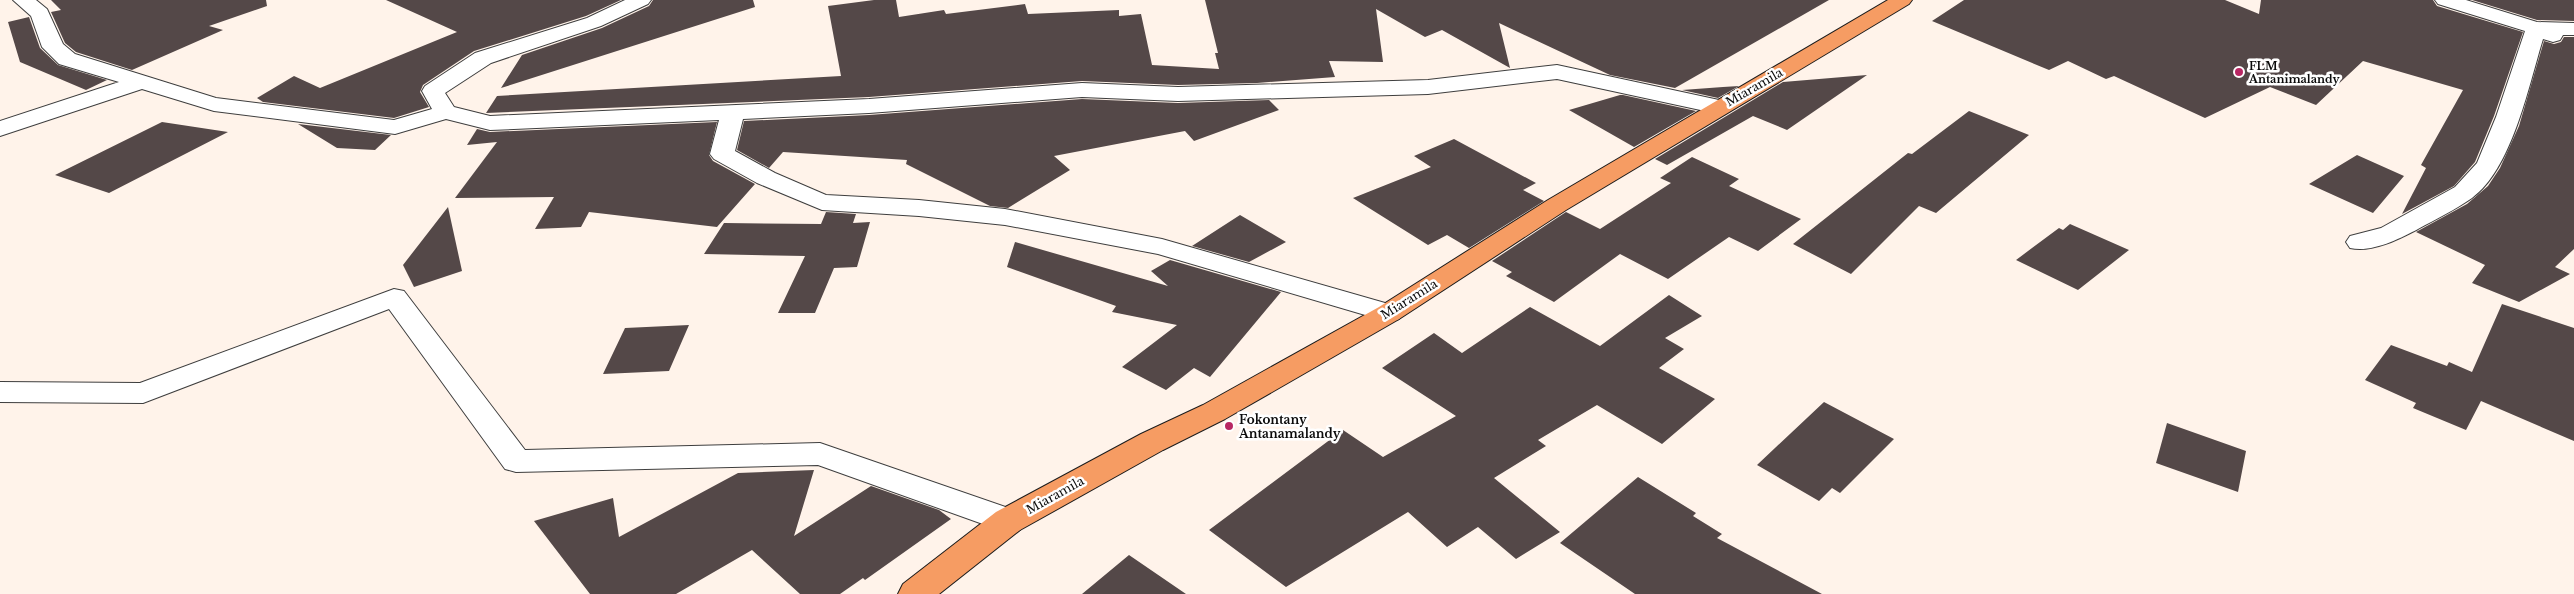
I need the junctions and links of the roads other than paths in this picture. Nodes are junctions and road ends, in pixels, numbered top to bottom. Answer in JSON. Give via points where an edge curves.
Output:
{"nodes":[{"id":1,"x":23,"y":0,"type":"edge"},
{"id":2,"x":641,"y":0,"type":"edge"},
{"id":3,"x":1902,"y":0,"type":"edge"},
{"id":4,"x":2446,"y":0,"type":"edge"},
{"id":5,"x":2536,"y":28,"type":"junction"},
{"id":6,"x":2574,"y":29,"type":"edge"},
{"id":7,"x":2574,"y":45,"type":"edge"},
{"id":8,"x":139,"y":82,"type":"junction"},
{"id":9,"x":1719,"y":107,"type":"junction"},
{"id":10,"x":445,"y":112,"type":"junction"},
{"id":11,"x":734,"y":112,"type":"junction"},
{"id":12,"x":0,"y":129,"type":"edge"},
{"id":13,"x":2359,"y":242,"type":"dead end"},
{"id":14,"x":1389,"y":313,"type":"junction"},
{"id":15,"x":0,"y":392,"type":"edge"},
{"id":16,"x":1008,"y":521,"type":"junction"},
{"id":17,"x":915,"y":594,"type":"edge"}],
"edges":[{"from":1,"to":8,"type":"street","via":[[40,13],[53,47],[67,59]]},
{"from":2,"to":10,"type":"street","via":[[594,22],[483,58],[433,91]]},
{"from":3,"to":9,"type":"main road","name":"Miaramila"},
{"from":4,"to":5,"type":"street"},
{"from":5,"to":6,"type":"street"},
{"from":5,"to":7,"type":"street"},
{"from":5,"to":13,"type":"street","via":[[2508,117],[2488,165],[2464,192],[2390,234]]},
{"from":8,"to":10,"type":"street","via":[[214,104],[395,127]]},
{"from":8,"to":12,"type":"street"},
{"from":9,"to":11,"type":"street","via":[[1557,72],[1428,87],[1178,94],[1082,90],[869,106]]},
{"from":9,"to":14,"type":"main road","name":"Miaramila","via":[[1556,205]]},
{"from":10,"to":11,"type":"street","via":[[490,123]]},
{"from":11,"to":14,"type":"street","via":[[722,154],[766,178],[822,202],[1005,217],[1162,247]]},
{"from":14,"to":16,"type":"main road","name":"Miaramila","via":[[1214,412]]},
{"from":15,"to":16,"type":"street","via":[[144,393],[394,297],[516,461],[820,454]]},
{"from":16,"to":17,"type":"main road","name":"Miaramila"}]}
